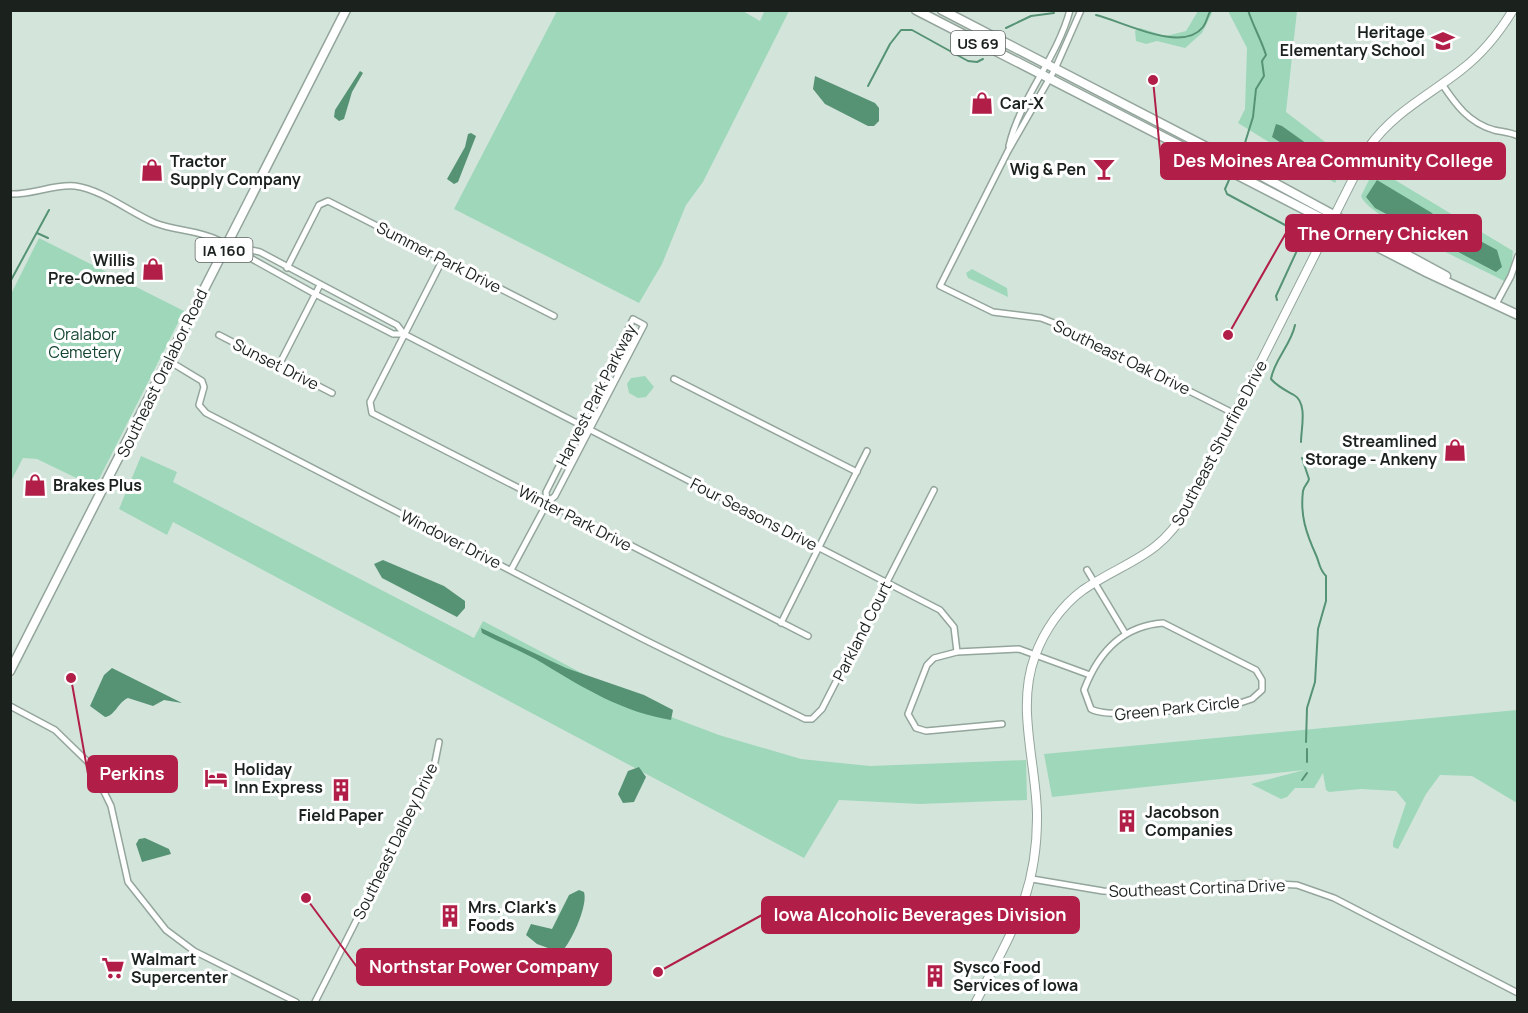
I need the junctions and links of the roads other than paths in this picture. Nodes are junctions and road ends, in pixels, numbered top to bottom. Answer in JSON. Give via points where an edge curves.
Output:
{"nodes":[{"id":1,"x":346,"y":10,"type":"edge"},
{"id":2,"x":916,"y":10,"type":"edge"},
{"id":3,"x":942,"y":10,"type":"edge"},
{"id":4,"x":1070,"y":10,"type":"edge"},
{"id":5,"x":1081,"y":10,"type":"edge"},
{"id":6,"x":1513,"y":10,"type":"edge"},
{"id":7,"x":1051,"y":67,"type":"junction"},
{"id":8,"x":1044,"y":78,"type":"junction"},
{"id":9,"x":1442,"y":84,"type":"junction"},
{"id":10,"x":1518,"y":136,"type":"edge"},
{"id":11,"x":10,"y":194,"type":"edge"},
{"id":12,"x":1332,"y":219,"type":"junction"},
{"id":13,"x":227,"y":244,"type":"junction"},
{"id":14,"x":1518,"y":256,"type":"edge"},
{"id":15,"x":443,"y":259,"type":"junction"},
{"id":16,"x":287,"y":268,"type":"junction"},
{"id":17,"x":320,"y":285,"type":"junction"},
{"id":18,"x":315,"y":294,"type":"junction"},
{"id":19,"x":1496,"y":304,"type":"junction"},
{"id":20,"x":1518,"y":315,"type":"edge"},
{"id":21,"x":554,"y":316,"type":"dead end"},
{"id":22,"x":404,"y":334,"type":"junction"},
{"id":23,"x":219,"y":335,"type":"dead end"},
{"id":24,"x":169,"y":361,"type":"junction"},
{"id":25,"x":279,"y":365,"type":"junction"},
{"id":26,"x":674,"y":379,"type":"dead end"},
{"id":27,"x":332,"y":393,"type":"dead end"},
{"id":28,"x":1235,"y":414,"type":"junction"},
{"id":29,"x":580,"y":425,"type":"junction"},
{"id":30,"x":591,"y":430,"type":"junction"},
{"id":31,"x":867,"y":451,"type":"dead end"},
{"id":32,"x":857,"y":472,"type":"junction"},
{"id":33,"x":934,"y":490,"type":"dead end"},
{"id":34,"x":547,"y":503,"type":"junction"},
{"id":35,"x":821,"y":548,"type":"junction"},
{"id":36,"x":511,"y":570,"type":"junction"},
{"id":37,"x":1087,"y":570,"type":"dead end"},
{"id":38,"x":887,"y":583,"type":"junction"},
{"id":39,"x":1095,"y":583,"type":"junction"},
{"id":40,"x":782,"y":623,"type":"junction"},
{"id":41,"x":1125,"y":633,"type":"junction"},
{"id":42,"x":808,"y":636,"type":"dead end"},
{"id":43,"x":957,"y":652,"type":"junction"},
{"id":44,"x":1035,"y":655,"type":"junction"},
{"id":45,"x":10,"y":671,"type":"edge"},
{"id":46,"x":1089,"y":675,"type":"junction"},
{"id":47,"x":761,"y":699,"type":"joint"},
{"id":48,"x":10,"y":706,"type":"edge"},
{"id":49,"x":1002,"y":724,"type":"dead end"},
{"id":50,"x":439,"y":742,"type":"dead end"},
{"id":51,"x":1032,"y":879,"type":"junction"},
{"id":52,"x":1518,"y":993,"type":"edge"},
{"id":53,"x":296,"y":1002,"type":"edge"},
{"id":54,"x":315,"y":1002,"type":"edge"},
{"id":55,"x":976,"y":1002,"type":"edge"}],
"edges":[{"from":1,"to":13,"type":"main road","name":"Southeast Oralabor Road","number":"IA 160"},
{"from":2,"to":8,"type":"main road","number":"US 69"},
{"from":3,"to":7,"type":"main road","number":"US 69"},
{"from":4,"to":7,"type":"street"},
{"from":5,"to":7,"type":"street"},
{"from":6,"to":9,"type":"street","name":"Southeast Shurfine Drive","via":[[1479,55]]},
{"from":7,"to":8,"type":"street"},
{"from":7,"to":12,"type":"main road","number":"US 69"},
{"from":8,"to":12,"type":"main road","number":"US 69"},
{"from":8,"to":28,"type":"street","name":"Southeast Oak Drive","via":[[1016,123],[1008,151],[940,286],[993,312],[1054,323]]},
{"from":9,"to":10,"type":"street","via":[[1471,120]]},
{"from":9,"to":12,"type":"street","name":"Southeast Shurfine Drive","via":[[1406,107],[1379,133]]},
{"from":11,"to":13,"type":"street","via":[[28,194],[56,186],[88,189],[155,223],[201,232]]},
{"from":12,"to":19,"type":"main road","number":"US 69","via":[[1428,273]]},
{"from":12,"to":28,"type":"street","name":"Southeast Shurfine Drive"},
{"from":13,"to":16,"type":"street","name":"Four Seasons Drive","via":[[260,252]]},
{"from":13,"to":18,"type":"street","name":"Four Seasons Drive"},
{"from":13,"to":24,"type":"main road","name":"Southeast Oralabor Road","number":"IA 160"},
{"from":14,"to":19,"type":"street"},
{"from":15,"to":16,"type":"street","name":"Summer Park Drive","via":[[331,201],[324,201]]},
{"from":15,"to":21,"type":"street","name":"Summer Park Drive"},
{"from":15,"to":22,"type":"street"},
{"from":16,"to":17,"type":"street","name":"Four Seasons Drive"},
{"from":17,"to":18,"type":"street"},
{"from":17,"to":22,"type":"street","name":"Four Seasons Drive","via":[[398,325]]},
{"from":18,"to":22,"type":"street","name":"Four Seasons Drive","via":[[393,334]]},
{"from":18,"to":25,"type":"street"},
{"from":19,"to":20,"type":"main road","number":"US 69"},
{"from":22,"to":29,"type":"street","name":"Four Seasons Drive"},
{"from":22,"to":34,"type":"street","name":"Winter Park Drive","via":[[370,402],[370,410]]},
{"from":23,"to":25,"type":"street","name":"Sunset Drive"},
{"from":24,"to":36,"type":"street","name":"Windover Drive","via":[[202,381],[199,405],[206,412]]},
{"from":24,"to":45,"type":"main road","name":"Southeast Oralabor Road","number":"IA 160"},
{"from":25,"to":27,"type":"street","name":"Sunset Drive"},
{"from":26,"to":32,"type":"street"},
{"from":28,"to":39,"type":"street","name":"Southeast Shurfine Drive","via":[[1174,530],[1144,557]]},
{"from":29,"to":30,"type":"street","name":"Four Seasons Drive"},
{"from":29,"to":30,"type":"street","name":"Harvest Park Parkway","via":[[633,319],[644,325]]},
{"from":29,"to":34,"type":"street","name":"Harvest Park Parkway","via":[[546,492]]},
{"from":30,"to":34,"type":"street","name":"Harvest Park Parkway","via":[[555,496]]},
{"from":30,"to":35,"type":"street","name":"Four Seasons Drive"},
{"from":31,"to":32,"type":"street"},
{"from":32,"to":35,"type":"street"},
{"from":33,"to":38,"type":"street","name":"Parkland Court"},
{"from":34,"to":36,"type":"street","name":"Harvest Park Parkway"},
{"from":34,"to":40,"type":"street","name":"Winter Park Drive"},
{"from":35,"to":38,"type":"street","name":"Four Seasons Drive"},
{"from":35,"to":40,"type":"street"},
{"from":36,"to":47,"type":"street","name":"Windover Drive"},
{"from":37,"to":39,"type":"street"},
{"from":38,"to":43,"type":"street","name":"Four Seasons Drive","via":[[945,614],[954,627]]},
{"from":38,"to":47,"type":"street","name":"Parkland Court","via":[[818,715],[812,719],[799,718]]},
{"from":39,"to":41,"type":"street"},
{"from":39,"to":44,"type":"street","name":"Southeast Shurfine Drive","via":[[1077,595],[1056,618]]},
{"from":40,"to":42,"type":"street","name":"Winter Park Drive"},
{"from":41,"to":46,"type":"street","via":[[1104,652]]},
{"from":41,"to":46,"type":"street","name":"Green Park Circle","via":[[1163,623],[1256,670],[1262,690],[1252,699],[1240,702],[1108,715],[1090,710],[1085,700]]},
{"from":43,"to":44,"type":"street","via":[[1011,647]]},
{"from":43,"to":49,"type":"street","via":[[934,658],[927,665],[909,705],[910,723],[926,731]]},
{"from":44,"to":46,"type":"street"},
{"from":44,"to":51,"type":"street","name":"Southeast Shurfine Drive","via":[[1026,696],[1037,813]]},
{"from":48,"to":53,"type":"street","via":[[56,730],[91,765],[111,806],[128,882],[166,930],[194,951]]},
{"from":50,"to":54,"type":"street","name":"Southeast Dalbey Drive","via":[[434,767]]},
{"from":51,"to":52,"type":"street","name":"Southeast Cortina Drive","via":[[1129,892],[1256,883],[1297,885],[1334,898]]},
{"from":51,"to":55,"type":"street","name":"Southeast Shurfine Drive","via":[[1023,909]]}]}
